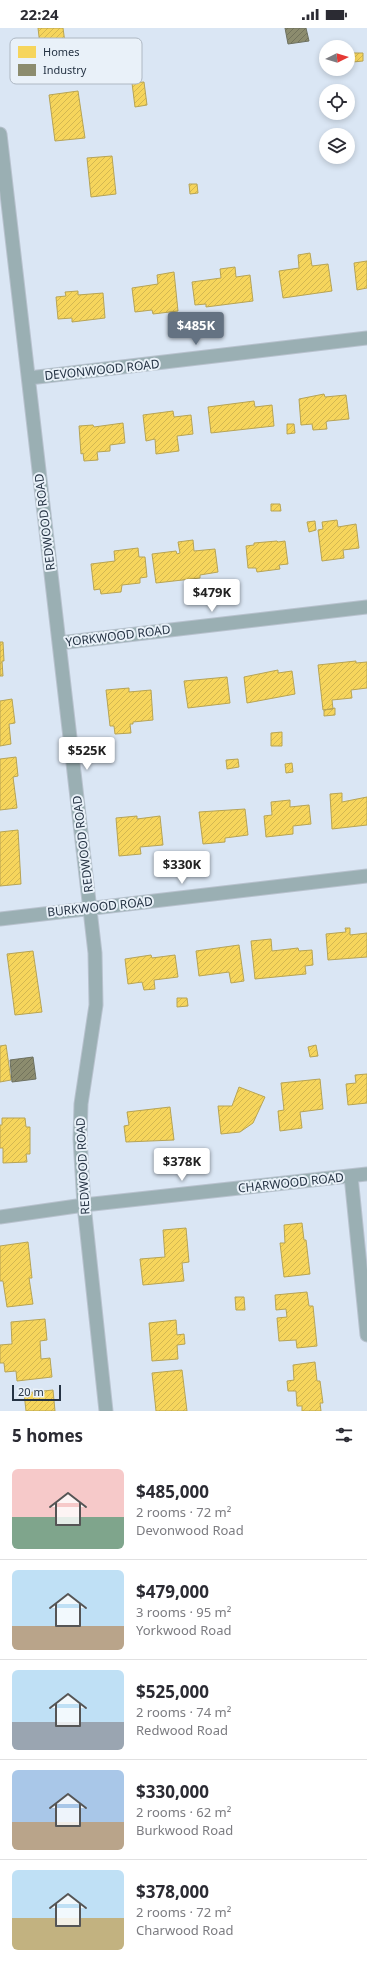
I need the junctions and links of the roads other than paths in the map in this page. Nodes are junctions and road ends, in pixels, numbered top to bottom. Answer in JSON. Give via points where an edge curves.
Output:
{"nodes":[{"id":1,"x":0,"y":134,"type":"edge"},
{"id":2,"x":367,"y":338,"type":"edge"},
{"id":3,"x":28,"y":378,"type":"junction"},
{"id":4,"x":367,"y":607,"type":"edge"},
{"id":5,"x":59,"y":643,"type":"junction"},
{"id":6,"x":367,"y":876,"type":"edge"},
{"id":7,"x":90,"y":909,"type":"junction"},
{"id":8,"x":0,"y":918,"type":"edge"},
{"id":9,"x":367,"y":1174,"type":"edge"},
{"id":10,"x":351,"y":1176,"type":"junction"},
{"id":11,"x":84,"y":1205,"type":"junction"},
{"id":12,"x":0,"y":1217,"type":"edge"},
{"id":13,"x":367,"y":1335,"type":"edge"},
{"id":14,"x":106,"y":1411,"type":"edge"}],
"edges":[{"from":1,"to":3,"type":"street","name":"REDWOOD ROAD"},
{"from":2,"to":3,"type":"street","name":"DEVONWOOD ROAD"},
{"from":3,"to":5,"type":"street","name":"REDWOOD ROAD"},
{"from":4,"to":5,"type":"street","name":"YORKWOOD ROAD"},
{"from":5,"to":7,"type":"street","name":"REDWOOD ROAD"},
{"from":6,"to":7,"type":"street","name":"BURKWOOD ROAD"},
{"from":7,"to":8,"type":"street","name":"BURKWOOD ROAD"},
{"from":7,"to":11,"type":"street","name":"REDWOOD ROAD","via":[[95,953],[96,1005],[81,1104]]},
{"from":9,"to":10,"type":"street","name":"CHARWOOD ROAD"},
{"from":10,"to":11,"type":"street","name":"CHARWOOD ROAD"},
{"from":10,"to":13,"type":"street"},
{"from":11,"to":12,"type":"street","name":"CHARWOOD ROAD"},
{"from":11,"to":14,"type":"street","name":"REDWOOD ROAD"}]}
